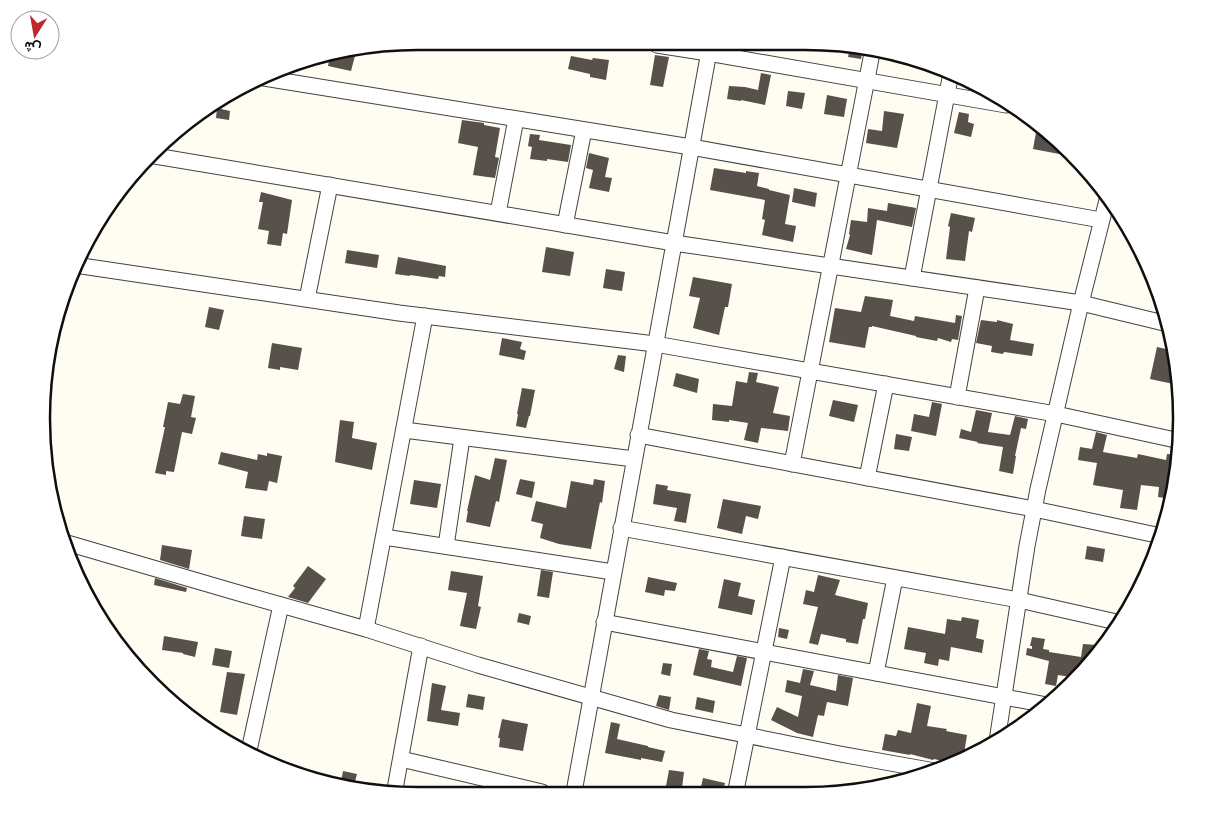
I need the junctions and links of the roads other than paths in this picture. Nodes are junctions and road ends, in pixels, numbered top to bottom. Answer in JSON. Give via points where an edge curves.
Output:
{"nodes":[{"id":1,"x":709,"y":50,"type":"edge"},
{"id":2,"x":714,"y":50,"type":"edge"},
{"id":3,"x":872,"y":56,"type":"edge"},
{"id":4,"x":274,"y":80,"type":"edge"},
{"id":5,"x":868,"y":80,"type":"junction"},
{"id":6,"x":950,"y":80,"type":"edge"},
{"id":7,"x":947,"y":94,"type":"junction"},
{"id":8,"x":995,"y":103,"type":"edge"},
{"id":9,"x":516,"y":119,"type":"junction"},
{"id":10,"x":584,"y":130,"type":"junction"},
{"id":11,"x":691,"y":147,"type":"junction"},
{"id":12,"x":159,"y":157,"type":"edge"},
{"id":13,"x":849,"y":176,"type":"junction"},
{"id":14,"x":330,"y":185,"type":"junction"},
{"id":15,"x":929,"y":190,"type":"junction"},
{"id":16,"x":1105,"y":206,"type":"edge"},
{"id":17,"x":498,"y":213,"type":"junction"},
{"id":18,"x":1101,"y":220,"type":"junction"},
{"id":19,"x":565,"y":225,"type":"junction"},
{"id":20,"x":674,"y":243,"type":"junction"},
{"id":21,"x":83,"y":266,"type":"edge"},
{"id":22,"x":830,"y":266,"type":"junction"},
{"id":23,"x":912,"y":278,"type":"junction"},
{"id":24,"x":977,"y":288,"type":"junction"},
{"id":25,"x":307,"y":299,"type":"junction"},
{"id":26,"x":1081,"y":303,"type":"junction"},
{"id":27,"x":425,"y":316,"type":"junction"},
{"id":28,"x":1160,"y":322,"type":"edge"},
{"id":29,"x":655,"y":344,"type":"junction"},
{"id":30,"x":810,"y":371,"type":"junction"},
{"id":31,"x":886,"y":384,"type":"junction"},
{"id":32,"x":957,"y":397,"type":"junction"},
{"id":33,"x":1056,"y":414,"type":"junction"},
{"id":34,"x":404,"y":430,"type":"junction"},
{"id":35,"x":638,"y":436,"type":"junction"},
{"id":36,"x":462,"y":438,"type":"junction"},
{"id":37,"x":1172,"y":439,"type":"edge"},
{"id":38,"x":634,"y":459,"type":"junction"},
{"id":39,"x":792,"y":464,"type":"junction"},
{"id":40,"x":867,"y":478,"type":"junction"},
{"id":41,"x":1034,"y":509,"type":"junction"},
{"id":42,"x":621,"y":528,"type":"junction"},
{"id":43,"x":1154,"y":534,"type":"edge"},
{"id":44,"x":384,"y":537,"type":"junction"},
{"id":45,"x":73,"y":544,"type":"edge"},
{"id":46,"x":446,"y":546,"type":"junction"},
{"id":47,"x":783,"y":557,"type":"junction"},
{"id":48,"x":613,"y":572,"type":"junction"},
{"id":49,"x":895,"y":578,"type":"junction"},
{"id":50,"x":1019,"y":600,"type":"junction"},
{"id":51,"x":281,"y":605,"type":"junction"},
{"id":52,"x":1112,"y":621,"type":"edge"},
{"id":53,"x":604,"y":622,"type":"junction"},
{"id":54,"x":366,"y":628,"type":"junction"},
{"id":55,"x":421,"y":646,"type":"junction"},
{"id":56,"x":763,"y":652,"type":"junction"},
{"id":57,"x":876,"y":673,"type":"junction"},
{"id":58,"x":1004,"y":696,"type":"junction"},
{"id":59,"x":590,"y":697,"type":"junction"},
{"id":60,"x":1038,"y":703,"type":"edge"},
{"id":61,"x":998,"y":732,"type":"edge"},
{"id":62,"x":746,"y":735,"type":"junction"},
{"id":63,"x":250,"y":746,"type":"edge"},
{"id":64,"x":401,"y":759,"type":"junction"},
{"id":65,"x":919,"y":768,"type":"edge"},
{"id":66,"x":396,"y":786,"type":"edge"},
{"id":67,"x":521,"y":787,"type":"edge"},
{"id":68,"x":575,"y":787,"type":"edge"},
{"id":69,"x":736,"y":787,"type":"edge"}],
"edges":[{"from":1,"to":11,"type":"street"},
{"from":2,"to":5,"type":"street"},
{"from":3,"to":5,"type":"street"},
{"from":4,"to":9,"type":"street"},
{"from":5,"to":7,"type":"street"},
{"from":5,"to":13,"type":"street"},
{"from":6,"to":7,"type":"street"},
{"from":7,"to":8,"type":"street"},
{"from":7,"to":15,"type":"street"},
{"from":9,"to":10,"type":"street"},
{"from":9,"to":17,"type":"street"},
{"from":10,"to":11,"type":"street"},
{"from":10,"to":19,"type":"street"},
{"from":11,"to":13,"type":"street"},
{"from":11,"to":20,"type":"street"},
{"from":12,"to":14,"type":"street"},
{"from":13,"to":15,"type":"street"},
{"from":13,"to":22,"type":"street"},
{"from":14,"to":17,"type":"street"},
{"from":14,"to":25,"type":"street"},
{"from":15,"to":18,"type":"street"},
{"from":15,"to":23,"type":"street"},
{"from":16,"to":18,"type":"street"},
{"from":17,"to":19,"type":"street"},
{"from":18,"to":26,"type":"street"},
{"from":19,"to":20,"type":"street"},
{"from":20,"to":22,"type":"street"},
{"from":20,"to":29,"type":"street"},
{"from":21,"to":25,"type":"street"},
{"from":22,"to":23,"type":"street"},
{"from":22,"to":30,"type":"street"},
{"from":23,"to":24,"type":"street"},
{"from":24,"to":26,"type":"street"},
{"from":24,"to":32,"type":"street"},
{"from":25,"to":27,"type":"street"},
{"from":26,"to":28,"type":"street"},
{"from":26,"to":33,"type":"street"},
{"from":27,"to":29,"type":"street"},
{"from":27,"to":34,"type":"street"},
{"from":29,"to":30,"type":"street"},
{"from":29,"to":35,"type":"street"},
{"from":30,"to":31,"type":"street"},
{"from":30,"to":39,"type":"street"},
{"from":31,"to":32,"type":"street"},
{"from":31,"to":40,"type":"street"},
{"from":32,"to":33,"type":"street"},
{"from":33,"to":37,"type":"street"},
{"from":33,"to":41,"type":"street"},
{"from":34,"to":36,"type":"street"},
{"from":34,"to":44,"type":"street"},
{"from":35,"to":38,"type":"street"},
{"from":35,"to":39,"type":"street"},
{"from":36,"to":38,"type":"street"},
{"from":36,"to":46,"type":"street"},
{"from":38,"to":42,"type":"street"},
{"from":39,"to":40,"type":"street"},
{"from":40,"to":41,"type":"street"},
{"from":41,"to":43,"type":"street"},
{"from":41,"to":50,"type":"street"},
{"from":42,"to":47,"type":"street"},
{"from":42,"to":48,"type":"street"},
{"from":44,"to":46,"type":"street"},
{"from":44,"to":54,"type":"street"},
{"from":45,"to":51,"type":"street"},
{"from":46,"to":48,"type":"street"},
{"from":47,"to":49,"type":"street"},
{"from":47,"to":56,"type":"street"},
{"from":48,"to":53,"type":"street"},
{"from":49,"to":50,"type":"street"},
{"from":49,"to":57,"type":"street"},
{"from":50,"to":52,"type":"street"},
{"from":50,"to":58,"type":"street"},
{"from":51,"to":54,"type":"street"},
{"from":51,"to":63,"type":"street"},
{"from":53,"to":56,"type":"street"},
{"from":53,"to":59,"type":"street"},
{"from":54,"to":55,"type":"street"},
{"from":55,"to":59,"type":"street"},
{"from":55,"to":64,"type":"street"},
{"from":56,"to":57,"type":"street"},
{"from":56,"to":62,"type":"street"},
{"from":57,"to":58,"type":"street"},
{"from":58,"to":60,"type":"street"},
{"from":58,"to":61,"type":"street"},
{"from":59,"to":62,"type":"street","via":[[671,720]]},
{"from":59,"to":68,"type":"street"},
{"from":62,"to":65,"type":"street"},
{"from":62,"to":69,"type":"street"},
{"from":64,"to":66,"type":"street"},
{"from":64,"to":67,"type":"street"}]}
